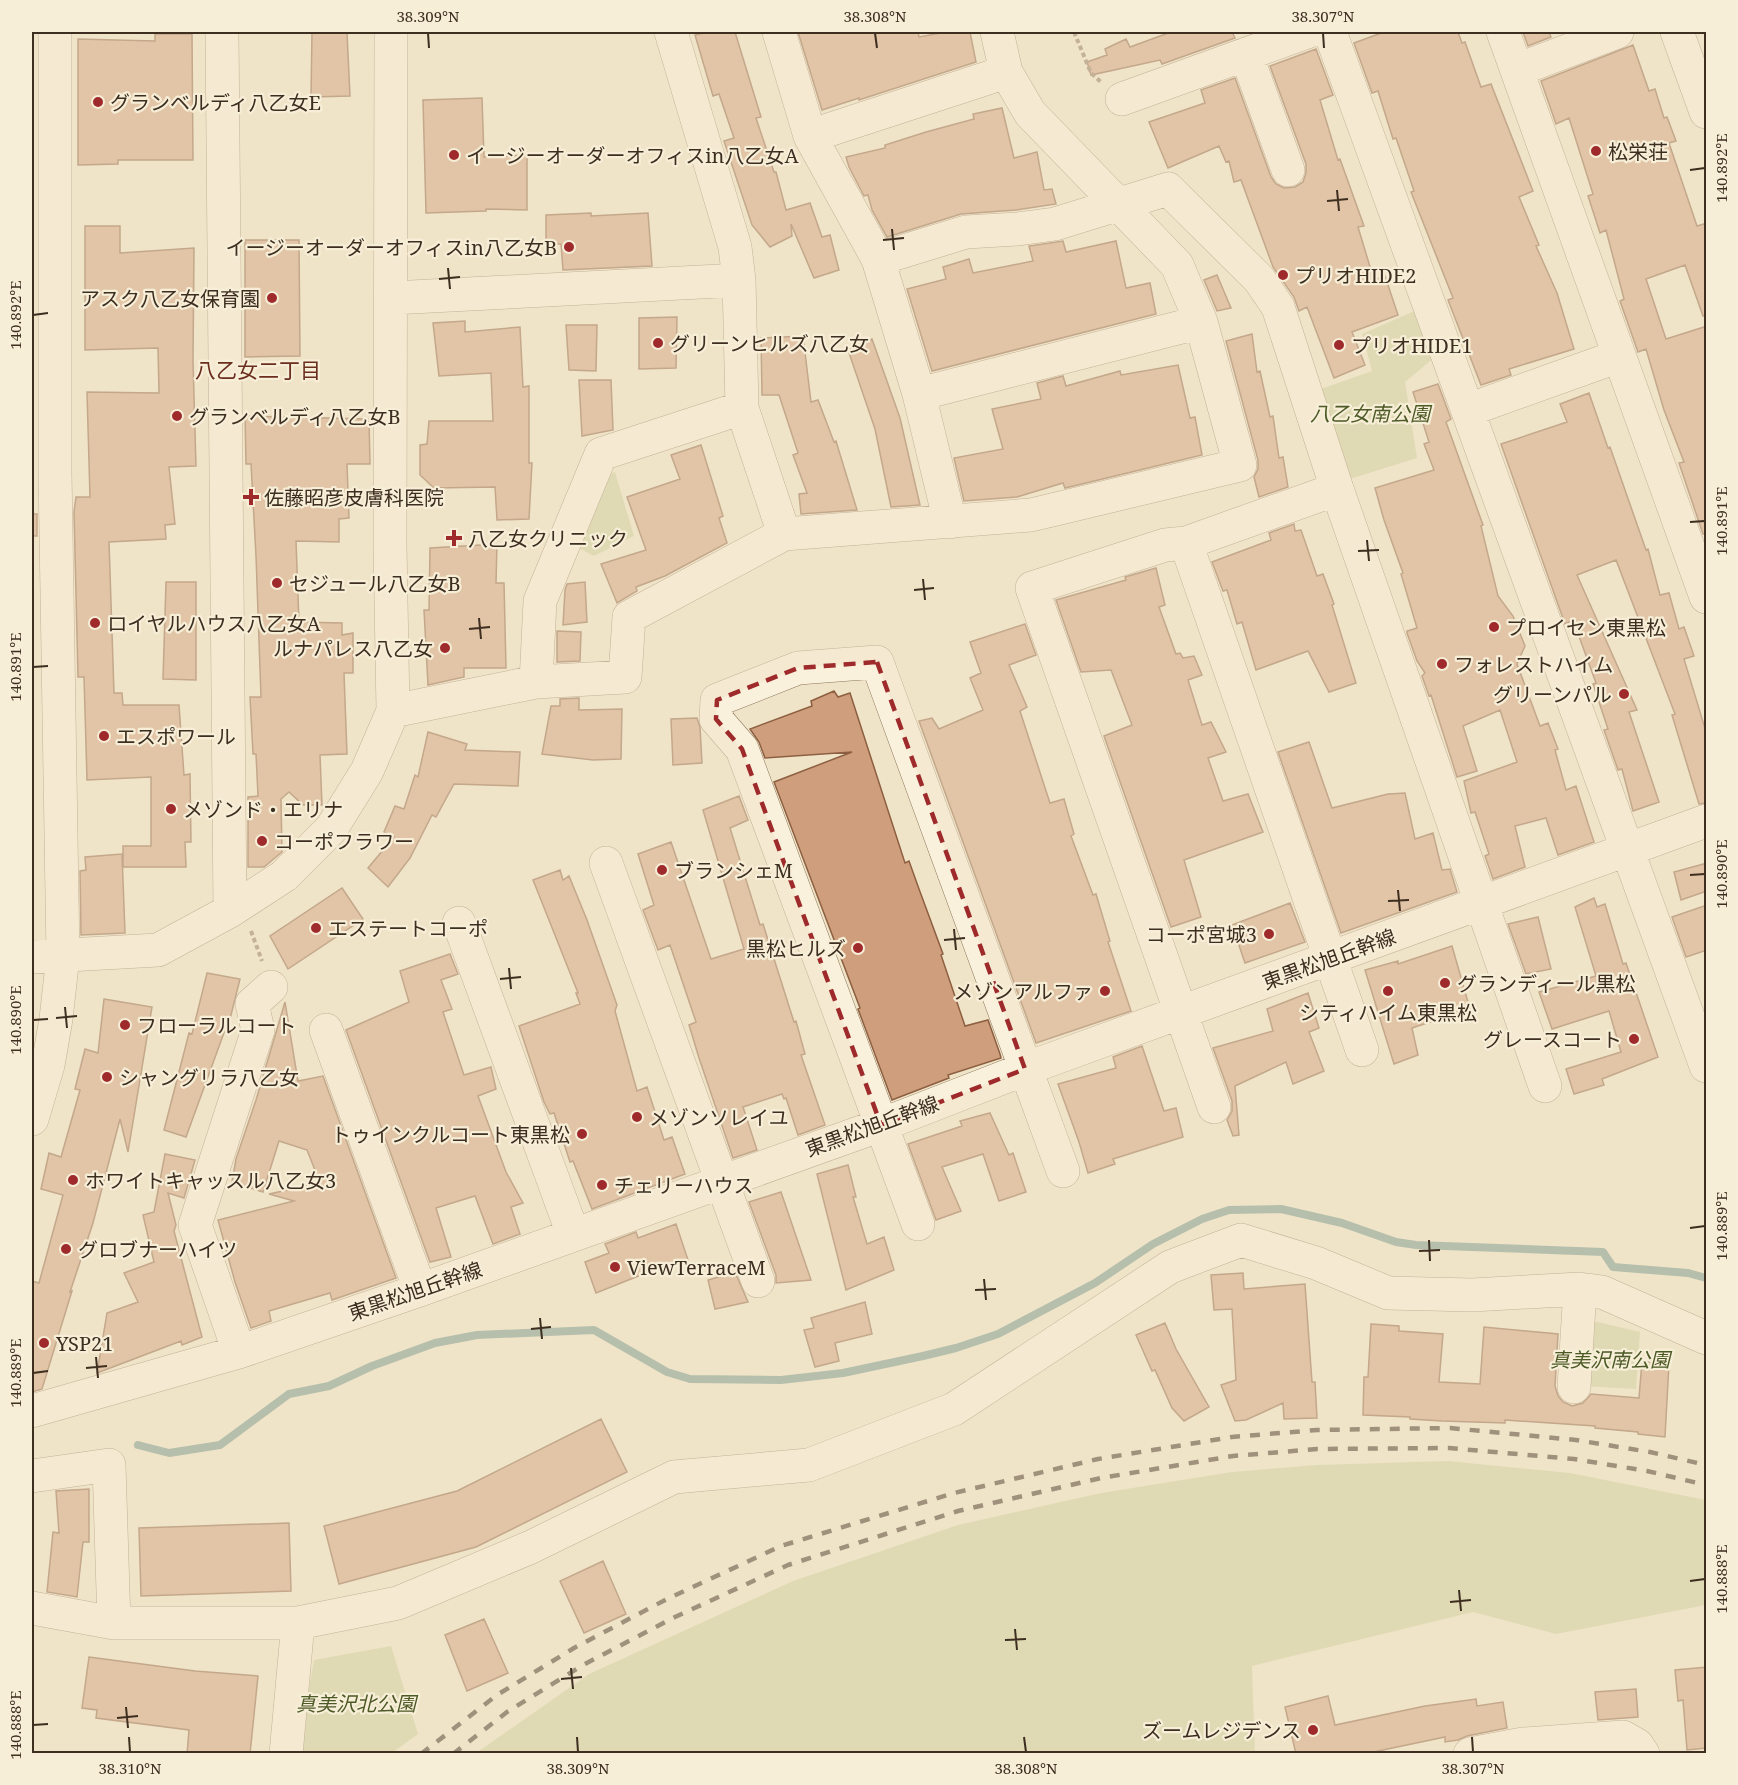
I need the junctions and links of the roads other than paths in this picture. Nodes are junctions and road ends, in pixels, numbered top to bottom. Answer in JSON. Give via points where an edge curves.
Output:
{"nodes":[{"id":1,"x":55,"y":32,"type":"edge"},
{"id":2,"x":222,"y":32,"type":"edge"},
{"id":3,"x":391,"y":32,"type":"edge"},
{"id":4,"x":671,"y":32,"type":"edge"},
{"id":5,"x":779,"y":32,"type":"edge"},
{"id":6,"x":997,"y":32,"type":"edge"},
{"id":7,"x":1307,"y":32,"type":"edge"},
{"id":8,"x":1330,"y":32,"type":"edge"},
{"id":9,"x":1503,"y":32,"type":"edge"},
{"id":10,"x":1617,"y":32,"type":"edge"},
{"id":11,"x":1677,"y":32,"type":"edge"},
{"id":12,"x":1246,"y":54,"type":"junction"},
{"id":13,"x":1516,"y":70,"type":"junction"},
{"id":14,"x":1006,"y":72,"type":"junction"},
{"id":15,"x":1122,"y":99,"type":"road end"},
{"id":16,"x":1707,"y":112,"type":"edge"},
{"id":17,"x":810,"y":136,"type":"junction"},
{"id":18,"x":1288,"y":170,"type":"dead end"},
{"id":19,"x":1118,"y":204,"type":"junction"},
{"id":20,"x":878,"y":259,"type":"junction"},
{"id":21,"x":739,"y":279,"type":"junction"},
{"id":22,"x":392,"y":298,"type":"junction"},
{"id":23,"x":1202,"y":322,"type":"junction"},
{"id":24,"x":1619,"y":356,"type":"junction"},
{"id":25,"x":919,"y":394,"type":"junction"},
{"id":26,"x":742,"y":408,"type":"junction"},
{"id":27,"x":1468,"y":410,"type":"junction"},
{"id":28,"x":43,"y":472,"type":"edge"},
{"id":29,"x":1337,"y":489,"type":"junction"},
{"id":30,"x":950,"y":522,"type":"junction"},
{"id":31,"x":784,"y":534,"type":"junction"},
{"id":32,"x":1186,"y":543,"type":"junction"},
{"id":33,"x":1707,"y":597,"type":"edge"},
{"id":34,"x":536,"y":682,"type":"junction"},
{"id":35,"x":393,"y":711,"type":"junction"},
{"id":36,"x":1707,"y":821,"type":"edge"},
{"id":37,"x":1628,"y":850,"type":"junction"},
{"id":38,"x":606,"y":863,"type":"dead end"},
{"id":39,"x":1481,"y":903,"type":"junction"},
{"id":40,"x":235,"y":908,"type":"junction"},
{"id":41,"x":459,"y":923,"type":"dead end"},
{"id":42,"x":47,"y":957,"type":"edge"},
{"id":43,"x":1330,"y":958,"type":"junction"},
{"id":44,"x":271,"y":987,"type":"road end"},
{"id":45,"x":1180,"y":1012,"type":"junction"},
{"id":46,"x":326,"y":1030,"type":"dead end"},
{"id":47,"x":1362,"y":1050,"type":"dead end"},
{"id":48,"x":1707,"y":1066,"type":"edge"},
{"id":49,"x":1025,"y":1069,"type":"junction"},
{"id":50,"x":1545,"y":1086,"type":"dead end"},
{"id":51,"x":1214,"y":1107,"type":"dead end"},
{"id":52,"x":32,"y":1119,"type":"edge"},
{"id":53,"x":881,"y":1125,"type":"junction"},
{"id":54,"x":1063,"y":1171,"type":"dead end"},
{"id":55,"x":722,"y":1180,"type":"junction"},
{"id":56,"x":918,"y":1224,"type":"dead end"},
{"id":57,"x":573,"y":1234,"type":"junction"},
{"id":58,"x":759,"y":1281,"type":"dead end"},
{"id":59,"x":1580,"y":1289,"type":"junction"},
{"id":60,"x":420,"y":1290,"type":"junction"},
{"id":61,"x":1707,"y":1338,"type":"edge"},
{"id":62,"x":239,"y":1352,"type":"junction"},
{"id":63,"x":1574,"y":1387,"type":"dead end"},
{"id":64,"x":32,"y":1411,"type":"edge"},
{"id":65,"x":32,"y":1476,"type":"edge"},
{"id":66,"x":32,"y":1608,"type":"edge"},
{"id":67,"x":114,"y":1623,"type":"junction"},
{"id":68,"x":298,"y":1623,"type":"junction"},
{"id":69,"x":286,"y":1754,"type":"edge"},
{"id":70,"x":1470,"y":1754,"type":"edge"},
{"id":71,"x":1643,"y":1754,"type":"edge"}],
"edges":[{"from":1,"to":28,"type":"street"},
{"from":2,"to":40,"type":"street"},
{"from":3,"to":22,"type":"street"},
{"from":4,"to":21,"type":"street","via":[[735,247]]},
{"from":5,"to":17,"type":"street"},
{"from":6,"to":14,"type":"street"},
{"from":7,"to":12,"type":"street"},
{"from":8,"to":27,"type":"street"},
{"from":9,"to":13,"type":"street"},
{"from":10,"to":13,"type":"street"},
{"from":11,"to":16,"type":"street"},
{"from":12,"to":15,"type":"street"},
{"from":12,"to":18,"type":"street"},
{"from":13,"to":24,"type":"street"},
{"from":14,"to":17,"type":"street"},
{"from":14,"to":19,"type":"street","via":[[1030,113]]},
{"from":17,"to":20,"type":"street"},
{"from":19,"to":20,"type":"street","via":[[1055,224],[966,232]]},
{"from":19,"to":23,"type":"street","via":[[1177,265]]},
{"from":19,"to":29,"type":"street","via":[[1168,189],[1259,279],[1278,306]]},
{"from":20,"to":25,"type":"street"},
{"from":21,"to":22,"type":"street"},
{"from":21,"to":26,"type":"street"},
{"from":22,"to":35,"type":"street"},
{"from":23,"to":25,"type":"street"},
{"from":23,"to":30,"type":"street","via":[[1240,465],[1031,515]]},
{"from":24,"to":27,"type":"street"},
{"from":24,"to":33,"type":"street"},
{"from":25,"to":30,"type":"street"},
{"from":26,"to":31,"type":"street"},
{"from":26,"to":34,"type":"street","via":[[601,454],[540,601]]},
{"from":27,"to":37,"type":"street"},
{"from":28,"to":42,"type":"street"},
{"from":29,"to":32,"type":"street"},
{"from":29,"to":39,"type":"street"},
{"from":30,"to":31,"type":"street"},
{"from":31,"to":34,"type":"street","via":[[629,617],[626,677]]},
{"from":32,"to":43,"type":"street"},
{"from":32,"to":45,"type":"street","via":[[1166,544],[1032,588]]},
{"from":34,"to":35,"type":"street"},
{"from":35,"to":40,"type":"street","via":[[367,771],[331,829],[284,876]]},
{"from":36,"to":37,"type":"street","name":"東黒松旭丘幹線"},
{"from":37,"to":39,"type":"street","name":"東黒松旭丘幹線"},
{"from":37,"to":48,"type":"street"},
{"from":38,"to":55,"type":"street"},
{"from":39,"to":43,"type":"street","name":"東黒松旭丘幹線"},
{"from":39,"to":50,"type":"street"},
{"from":40,"to":42,"type":"street","via":[[158,950]]},
{"from":41,"to":57,"type":"street"},
{"from":42,"to":52,"type":"street","via":[[56,1019]]},
{"from":43,"to":45,"type":"street","name":"東黒松旭丘幹線"},
{"from":43,"to":47,"type":"street"},
{"from":44,"to":62,"type":"street","via":[[252,1004],[258,1030],[195,1225]]},
{"from":45,"to":49,"type":"street","name":"東黒松旭丘幹線"},
{"from":45,"to":51,"type":"street"},
{"from":46,"to":60,"type":"street"},
{"from":49,"to":53,"type":"street","name":"東黒松旭丘幹線"},
{"from":49,"to":53,"type":"street","via":[[877,662],[798,668],[717,700],[716,718],[742,749]]},
{"from":49,"to":54,"type":"street"},
{"from":53,"to":55,"type":"street","name":"東黒松旭丘幹線"},
{"from":53,"to":56,"type":"street"},
{"from":55,"to":57,"type":"street","name":"東黒松旭丘幹線"},
{"from":55,"to":58,"type":"street"},
{"from":57,"to":60,"type":"street","name":"東黒松旭丘幹線"},
{"from":59,"to":61,"type":"street","via":[[1602,1292]]},
{"from":59,"to":63,"type":"street"},
{"from":59,"to":68,"type":"street","via":[[1472,1295],[1388,1293],[1316,1263],[1240,1240],[1170,1267],[954,1409],[809,1465],[674,1477],[531,1547],[398,1603]]},
{"from":60,"to":62,"type":"street","name":"東黒松旭丘幹線"},
{"from":62,"to":64,"type":"street","name":"東黒松旭丘幹線"},
{"from":65,"to":67,"type":"street","via":[[109,1465]]},
{"from":66,"to":67,"type":"street"},
{"from":67,"to":68,"type":"street"},
{"from":68,"to":69,"type":"street"},
{"from":70,"to":71,"type":"street","via":[[1523,1744],[1623,1737]]}]}
